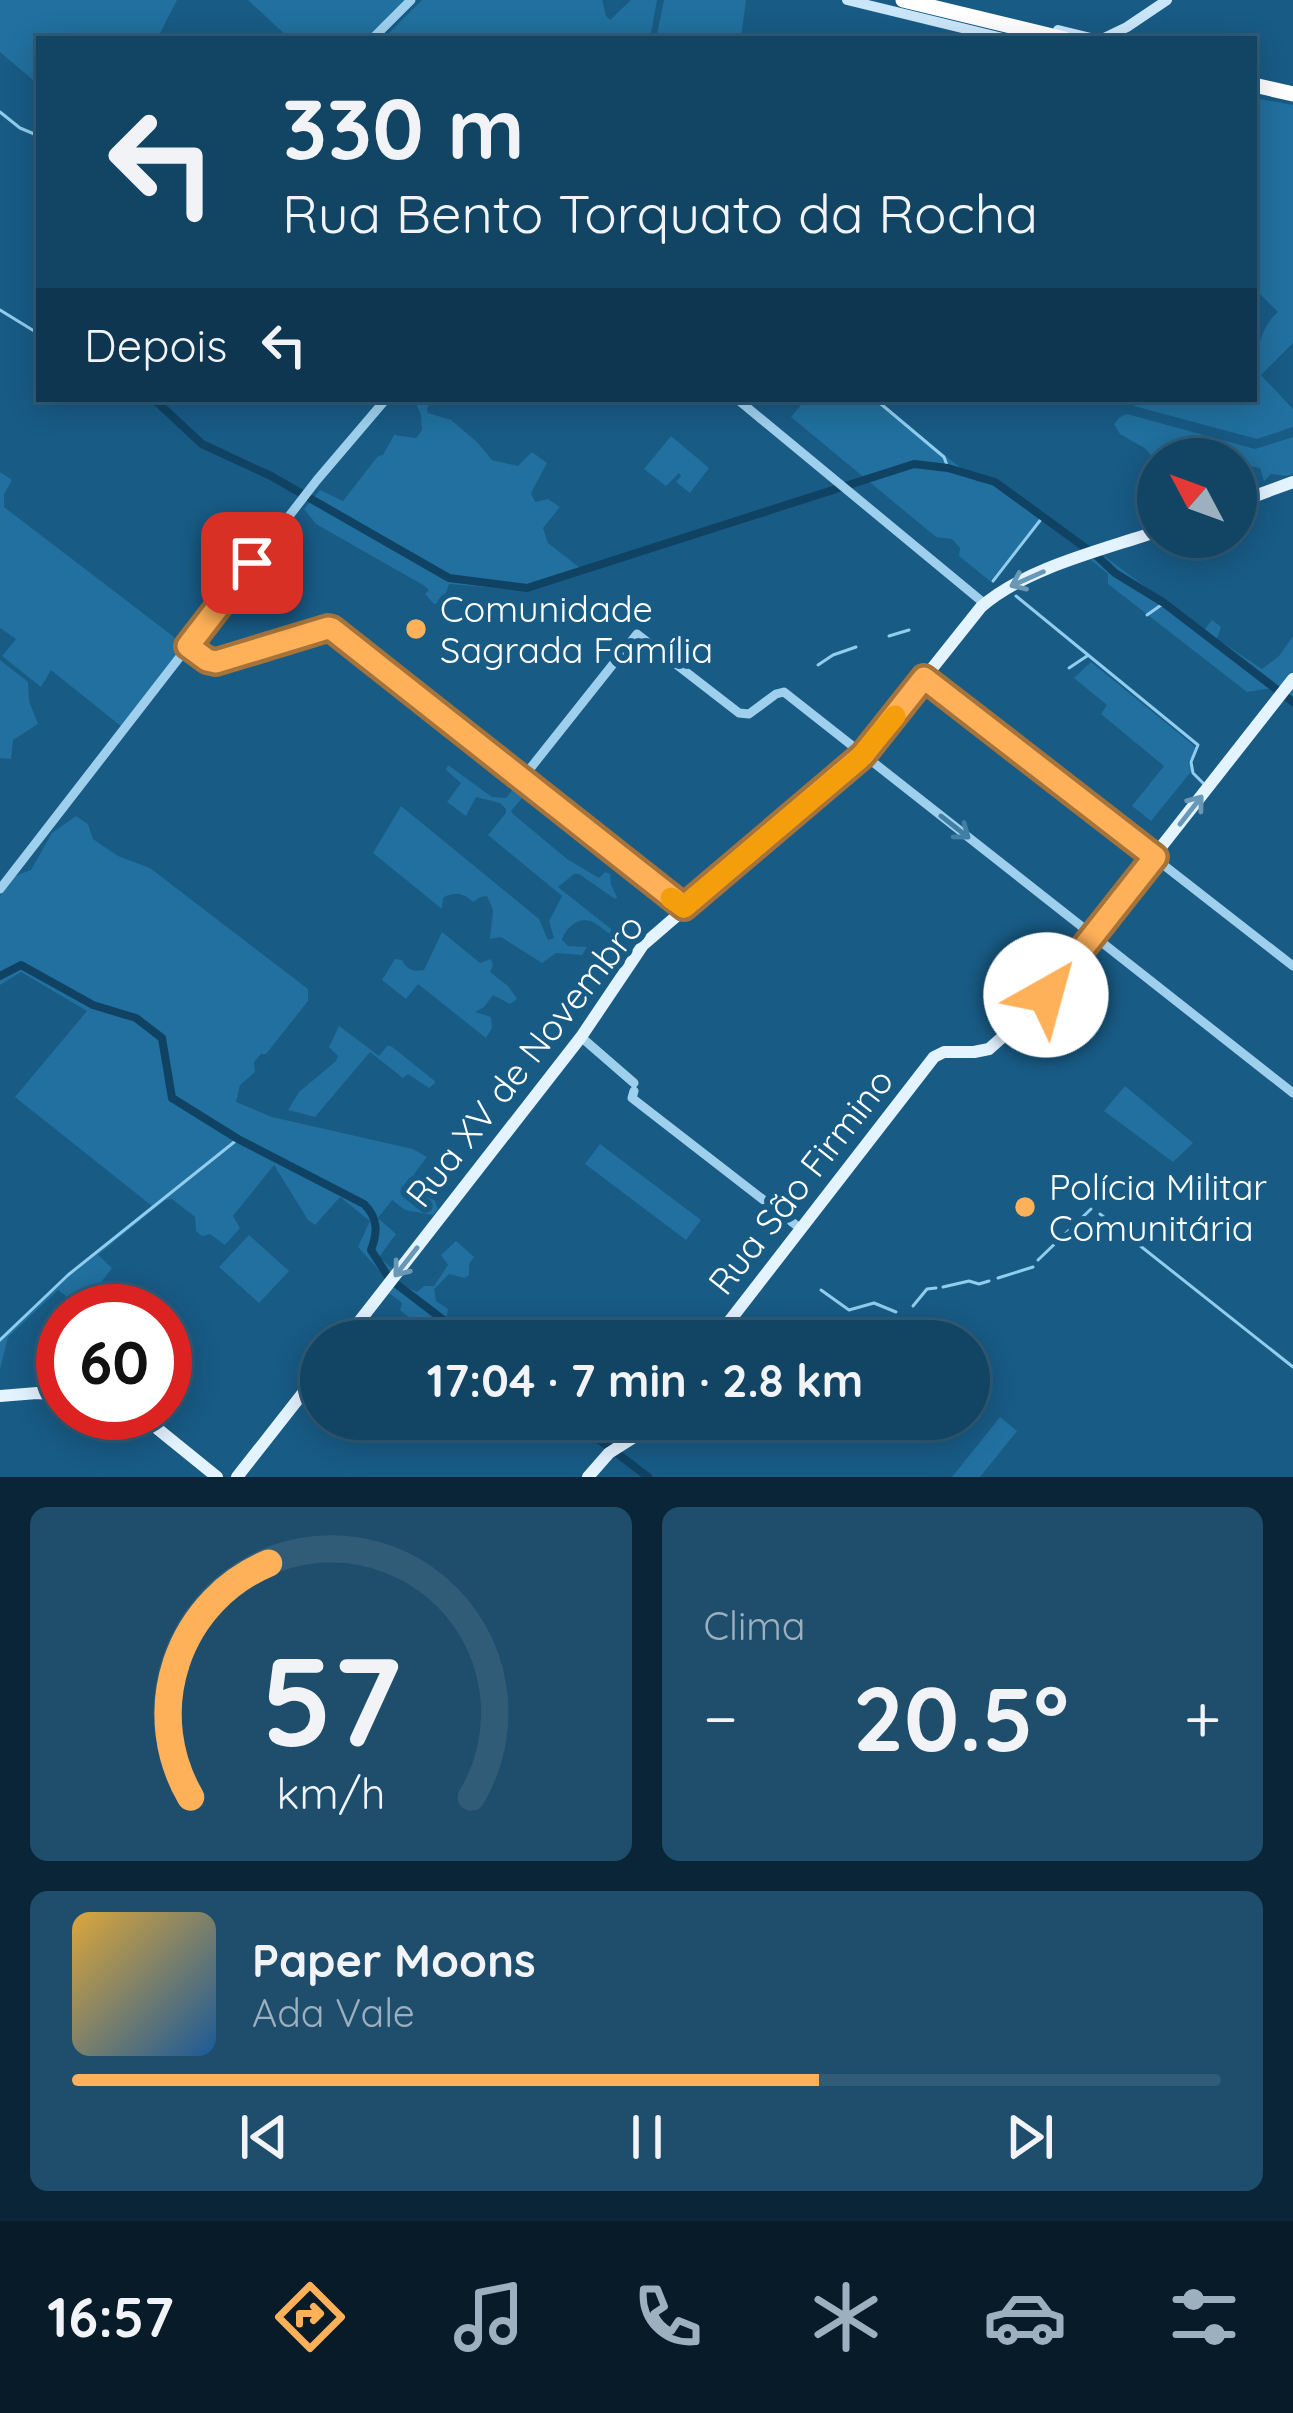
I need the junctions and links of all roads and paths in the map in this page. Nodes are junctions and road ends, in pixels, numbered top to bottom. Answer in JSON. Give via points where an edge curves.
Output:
{"nodes":[{"id":1,"x":411,"y":0,"type":"edge"},
{"id":2,"x":847,"y":0,"type":"edge"},
{"id":3,"x":882,"y":0,"type":"edge"},
{"id":4,"x":903,"y":0,"type":"edge"},
{"id":5,"x":935,"y":0,"type":"edge"},
{"id":6,"x":1167,"y":0,"type":"edge"},
{"id":7,"x":1124,"y":33,"type":"edge"},
{"id":8,"x":375,"y":36,"type":"edge"},
{"id":9,"x":995,"y":36,"type":"edge"},
{"id":10,"x":1031,"y":36,"type":"edge"},
{"id":11,"x":1052,"y":36,"type":"edge"},
{"id":12,"x":1086,"y":36,"type":"edge"},
{"id":13,"x":1257,"y":88,"type":"edge"},
{"id":14,"x":1292,"y":95,"type":"edge"},
{"id":15,"x":383,"y":402,"type":"edge"},
{"id":16,"x":741,"y":402,"type":"edge"},
{"id":17,"x":1293,"y":482,"type":"edge"},
{"id":18,"x":1257,"y":495,"type":"edge"},
{"id":19,"x":1137,"y":538,"type":"edge"},
{"id":20,"x":985,"y":604,"type":"junction"},
{"id":21,"x":188,"y":646,"type":"junction"},
{"id":22,"x":924,"y":678,"type":"junction"},
{"id":23,"x":1286,"y":689,"type":"edge"},
{"id":24,"x":863,"y":755,"type":"junction"},
{"id":25,"x":521,"y":780,"type":"junction"},
{"id":26,"x":1155,"y":857,"type":"junction"},
{"id":27,"x":0,"y":889,"type":"edge"},
{"id":28,"x":684,"y":907,"type":"junction"},
{"id":29,"x":1093,"y":935,"type":"junction"},
{"id":30,"x":1293,"y":966,"type":"edge"},
{"id":31,"x":581,"y":1037,"type":"junction"},
{"id":32,"x":1293,"y":1093,"type":"edge"},
{"id":33,"x":801,"y":1228,"type":"junction"},
{"id":34,"x":360,"y":1320,"type":"edge"},
{"id":35,"x":730,"y":1320,"type":"edge"},
{"id":36,"x":36,"y":1393,"type":"edge"},
{"id":37,"x":0,"y":1396,"type":"edge"},
{"id":38,"x":300,"y":1397,"type":"edge"},
{"id":39,"x":172,"y":1440,"type":"edge"},
{"id":40,"x":629,"y":1440,"type":"edge"},
{"id":41,"x":218,"y":1477,"type":"edge"},
{"id":42,"x":237,"y":1477,"type":"edge"},
{"id":43,"x":588,"y":1477,"type":"edge"}],
"edges":[{"from":1,"to":8,"type":"street"},
{"from":2,"to":9,"type":"main road"},
{"from":3,"to":10,"type":"highway"},
{"from":4,"to":11,"type":"highway"},
{"from":5,"to":12,"type":"main road"},
{"from":6,"to":7,"type":"main road"},
{"from":13,"to":14,"type":"highway"},
{"from":15,"to":21,"type":"street"},
{"from":16,"to":20,"type":"street"},
{"from":17,"to":18,"type":"main road"},
{"from":19,"to":20,"type":"main road","name":"Rua XV de Novembro","one_way":true,"via":[[1023,579]]},
{"from":20,"to":22,"type":"main road","name":"Rua XV de Novembro"},
{"from":21,"to":25,"type":"street","via":[[216,662],[330,628]]},
{"from":21,"to":27,"type":"street"},
{"from":22,"to":24,"type":"main road","name":"Rua XV de Novembro"},
{"from":22,"to":26,"type":"street"},
{"from":26,"to":23,"type":"main road","one_way":true},
{"from":24,"to":25,"type":"street","via":[[789,695],[778,692],[739,713],[638,634]]},
{"from":24,"to":28,"type":"main road","name":"Rua XV de Novembro"},
{"from":24,"to":29,"type":"street","one_way":true},
{"from":25,"to":28,"type":"street"},
{"from":26,"to":29,"type":"main road"},
{"from":26,"to":30,"type":"street"},
{"from":28,"to":31,"type":"main road","name":"Rua XV de Novembro","via":[[641,948]]},
{"from":29,"to":32,"type":"street"},
{"from":29,"to":33,"type":"main road","name":"Rua São Firmino","via":[[997,1043],[934,1058]]},
{"from":31,"to":33,"type":"street","via":[[633,1091]]},
{"from":31,"to":34,"type":"main road","name":"Rua XV de Novembro","one_way":true},
{"from":33,"to":35,"type":"main road","name":"Rua São Firmino"},
{"from":36,"to":37,"type":"main road"},
{"from":38,"to":42,"type":"main road"},
{"from":39,"to":41,"type":"main road"},
{"from":40,"to":43,"type":"main road"}]}
